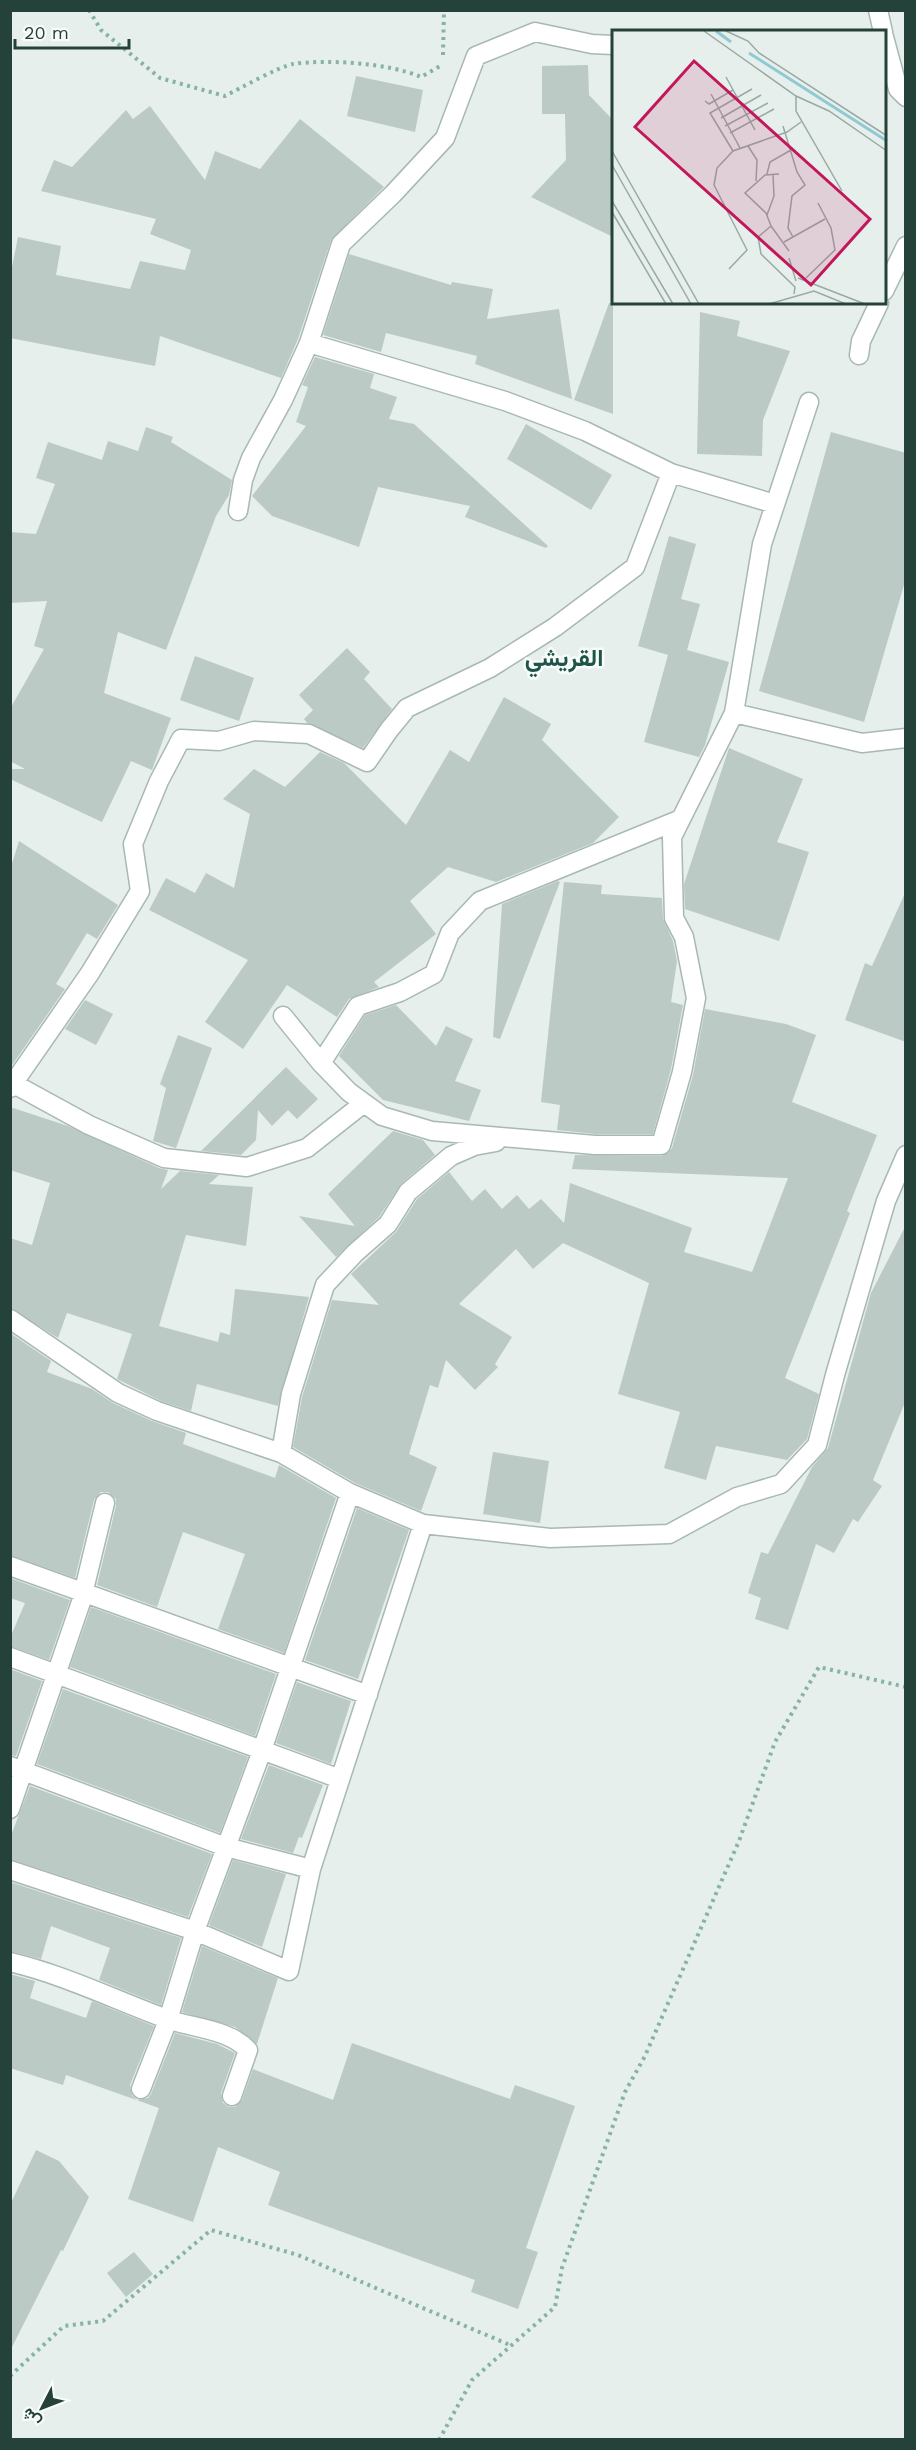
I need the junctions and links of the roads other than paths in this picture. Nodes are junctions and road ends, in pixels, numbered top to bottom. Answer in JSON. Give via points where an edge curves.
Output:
{"nodes":[{"id":1,"x":878,"y":10,"type":"edge"},
{"id":2,"x":883,"y":30,"type":"edge"},
{"id":3,"x":886,"y":42,"type":"edge"},
{"id":4,"x":612,"y":45,"type":"edge"},
{"id":5,"x":896,"y":91,"type":"edge"},
{"id":6,"x":906,"y":246,"type":"edge"},
{"id":7,"x":886,"y":289,"type":"edge"},
{"id":8,"x":879,"y":304,"type":"edge"},
{"id":9,"x":309,"y":344,"type":"junction"},
{"id":10,"x":858,"y":355,"type":"dead end"},
{"id":11,"x":809,"y":402,"type":"dead end"},
{"id":12,"x":671,"y":473,"type":"junction"},
{"id":13,"x":775,"y":504,"type":"junction"},
{"id":14,"x":238,"y":511,"type":"dead end"},
{"id":15,"x":734,"y":713,"type":"junction"},
{"id":16,"x":906,"y":738,"type":"edge"},
{"id":17,"x":681,"y":819,"type":"junction"},
{"id":18,"x":283,"y":1016,"type":"dead end"},
{"id":19,"x":321,"y":1063,"type":"junction"},
{"id":20,"x":12,"y":1086,"type":"edge"},
{"id":21,"x":364,"y":1103,"type":"junction"},
{"id":22,"x":521,"y":1137,"type":"junction"},
{"id":23,"x":906,"y":1155,"type":"edge"},
{"id":24,"x":10,"y":1320,"type":"edge"},
{"id":25,"x":280,"y":1453,"type":"junction"},
{"id":26,"x":350,"y":1492,"type":"junction"},
{"id":27,"x":105,"y":1503,"type":"dead end"},
{"id":28,"x":423,"y":1524,"type":"junction"},
{"id":29,"x":10,"y":1566,"type":"edge"},
{"id":30,"x":84,"y":1591,"type":"junction"},
{"id":31,"x":10,"y":1657,"type":"edge"},
{"id":32,"x":289,"y":1667,"type":"junction"},
{"id":33,"x":56,"y":1673,"type":"junction"},
{"id":34,"x":368,"y":1695,"type":"junction"},
{"id":35,"x":262,"y":1750,"type":"junction"},
{"id":36,"x":17,"y":1768,"type":"edge"},
{"id":37,"x":340,"y":1779,"type":"junction"},
{"id":38,"x":10,"y":1809,"type":"edge"},
{"id":39,"x":225,"y":1847,"type":"junction"},
{"id":40,"x":311,"y":1869,"type":"junction"},
{"id":41,"x":10,"y":1870,"type":"edge"},
{"id":42,"x":195,"y":1931,"type":"junction"},
{"id":43,"x":10,"y":1962,"type":"edge"},
{"id":44,"x":168,"y":2020,"type":"junction"},
{"id":45,"x":141,"y":2090,"type":"dead end"},
{"id":46,"x":232,"y":2096,"type":"dead end"}],
"edges":[{"from":1,"to":2,"type":"street"},
{"from":3,"to":5,"type":"street"},
{"from":4,"to":9,"type":"street","via":[[535,32],[476,56],[445,138],[341,244]]},
{"from":6,"to":7,"type":"street"},
{"from":8,"to":10,"type":"street"},
{"from":9,"to":12,"type":"street","via":[[505,401],[585,431]]},
{"from":9,"to":14,"type":"street","via":[[251,458]]},
{"from":11,"to":13,"type":"street"},
{"from":12,"to":13,"type":"street"},
{"from":12,"to":20,"type":"street","via":[[635,567],[555,627],[499,662],[407,708],[367,762],[309,734],[254,731],[219,741],[181,739],[132,844],[140,891],[90,973]]},
{"from":13,"to":15,"type":"street","via":[[762,544]]},
{"from":15,"to":16,"type":"street","via":[[862,743]]},
{"from":15,"to":17,"type":"street"},
{"from":17,"to":19,"type":"street","via":[[480,901],[450,933],[434,974],[400,992],[358,1006]]},
{"from":17,"to":22,"type":"street","via":[[672,837],[674,918],[684,937],[696,998],[682,1072],[661,1145],[595,1145]]},
{"from":18,"to":19,"type":"street"},
{"from":19,"to":21,"type":"street"},
{"from":20,"to":21,"type":"street","via":[[164,1158],[247,1167],[307,1148]]},
{"from":21,"to":22,"type":"street","via":[[382,1116],[432,1131]]},
{"from":22,"to":25,"type":"street","via":[[474,1146],[451,1156],[408,1192],[388,1224],[325,1285],[291,1394]]},
{"from":23,"to":28,"type":"street","via":[[886,1201],[817,1445],[781,1484],[737,1497],[669,1534],[550,1538]]},
{"from":24,"to":25,"type":"street","via":[[118,1393],[157,1411]]},
{"from":25,"to":26,"type":"street"},
{"from":26,"to":28,"type":"street"},
{"from":26,"to":32,"type":"street"},
{"from":27,"to":30,"type":"street"},
{"from":28,"to":34,"type":"street"},
{"from":29,"to":30,"type":"street"},
{"from":30,"to":32,"type":"street"},
{"from":30,"to":33,"type":"street"},
{"from":31,"to":33,"type":"street"},
{"from":32,"to":34,"type":"street"},
{"from":32,"to":35,"type":"street"},
{"from":33,"to":35,"type":"street"},
{"from":33,"to":36,"type":"street"},
{"from":34,"to":37,"type":"street"},
{"from":35,"to":37,"type":"street"},
{"from":35,"to":39,"type":"street"},
{"from":36,"to":38,"type":"street"},
{"from":36,"to":39,"type":"street"},
{"from":37,"to":40,"type":"street"},
{"from":39,"to":40,"type":"street"},
{"from":39,"to":42,"type":"street"},
{"from":40,"to":42,"type":"street","via":[[289,1971]]},
{"from":41,"to":42,"type":"street"},
{"from":42,"to":44,"type":"street"},
{"from":43,"to":44,"type":"street","via":[[39,1968]]},
{"from":44,"to":45,"type":"street"},
{"from":44,"to":46,"type":"street","via":[[233,2038],[248,2050]]}]}
